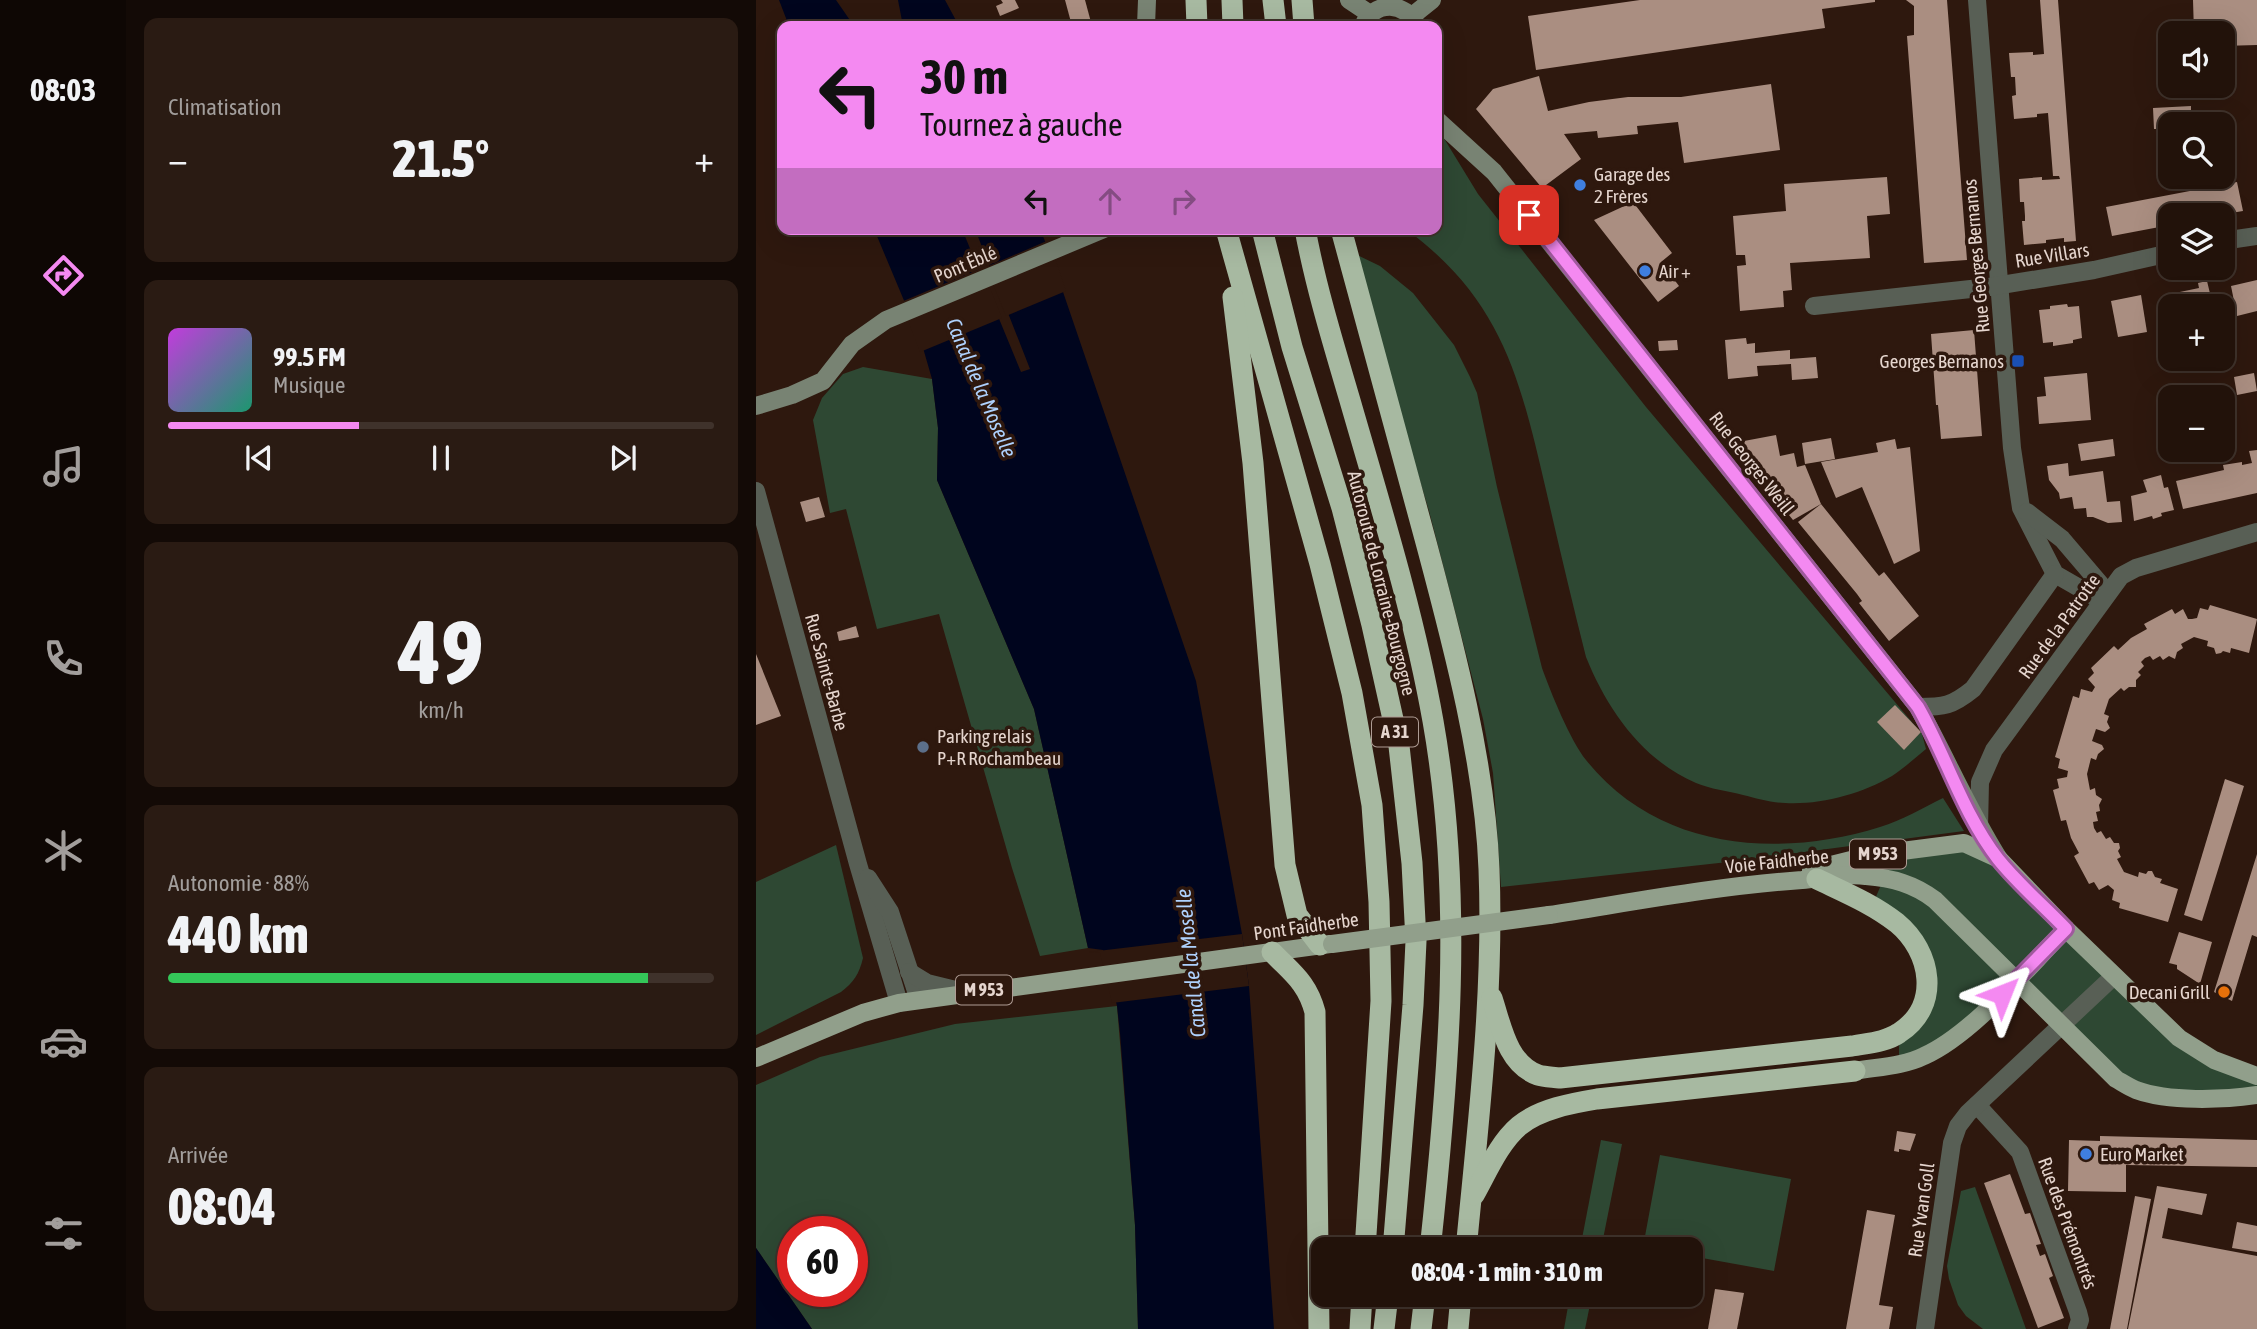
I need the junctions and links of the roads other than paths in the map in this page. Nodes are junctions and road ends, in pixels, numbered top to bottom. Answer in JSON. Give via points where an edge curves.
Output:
{"nodes":[{"id":1,"x":1147,"y":0,"type":"edge"},
{"id":2,"x":1196,"y":0,"type":"edge"},
{"id":3,"x":1232,"y":0,"type":"edge"},
{"id":4,"x":1273,"y":0,"type":"edge"},
{"id":5,"x":1302,"y":0,"type":"edge"},
{"id":6,"x":1349,"y":0,"type":"edge"},
{"id":7,"x":1432,"y":0,"type":"edge"},
{"id":8,"x":1977,"y":0,"type":"edge"},
{"id":9,"x":1366,"y":20,"type":"edge"},
{"id":10,"x":1146,"y":21,"type":"edge"},
{"id":11,"x":1197,"y":21,"type":"edge"},
{"id":12,"x":1233,"y":21,"type":"edge"},
{"id":13,"x":1275,"y":21,"type":"edge"},
{"id":14,"x":1304,"y":21,"type":"edge"},
{"id":15,"x":1415,"y":21,"type":"edge"},
{"id":16,"x":1442,"y":125,"type":"edge"},
{"id":17,"x":1090,"y":235,"type":"edge"},
{"id":18,"x":1225,"y":235,"type":"edge"},
{"id":19,"x":1226,"y":235,"type":"edge"},
{"id":20,"x":1264,"y":235,"type":"edge"},
{"id":21,"x":1306,"y":235,"type":"edge"},
{"id":22,"x":1343,"y":235,"type":"edge"},
{"id":23,"x":2257,"y":236,"type":"edge"},
{"id":24,"x":2235,"y":239,"type":"edge"},
{"id":25,"x":2158,"y":256,"type":"edge"},
{"id":26,"x":1999,"y":285,"type":"junction"},
{"id":27,"x":1814,"y":306,"type":"dead end"},
{"id":28,"x":756,"y":407,"type":"edge"},
{"id":29,"x":756,"y":491,"type":"edge"},
{"id":30,"x":2021,"y":508,"type":"junction"},
{"id":31,"x":2257,"y":532,"type":"edge"},
{"id":32,"x":2056,"y":574,"type":"junction"},
{"id":33,"x":2105,"y":597,"type":"junction"},
{"id":34,"x":1918,"y":707,"type":"junction"},
{"id":35,"x":1979,"y":828,"type":"junction"},
{"id":36,"x":1998,"y":859,"type":"junction"},
{"id":37,"x":858,"y":864,"type":"junction"},
{"id":38,"x":1817,"y":879,"type":"junction"},
{"id":39,"x":1756,"y":883,"type":"junction"},
{"id":40,"x":1549,"y":915,"type":"joint"},
{"id":41,"x":2066,"y":929,"type":"junction"},
{"id":42,"x":1326,"y":945,"type":"junction"},
{"id":43,"x":1272,"y":952,"type":"junction"},
{"id":44,"x":909,"y":972,"type":"junction"},
{"id":45,"x":2113,"y":976,"type":"junction"},
{"id":46,"x":2015,"y":980,"type":"junction"},
{"id":47,"x":1489,"y":986,"type":"junction"},
{"id":48,"x":968,"y":993,"type":"junction"},
{"id":49,"x":919,"y":1000,"type":"junction"},
{"id":50,"x":900,"y":1003,"type":"junction"},
{"id":51,"x":2061,"y":1026,"type":"junction"},
{"id":52,"x":756,"y":1058,"type":"edge"},
{"id":53,"x":1855,"y":1070,"type":"joint"},
{"id":54,"x":2257,"y":1076,"type":"edge"},
{"id":55,"x":2257,"y":1096,"type":"edge"},
{"id":56,"x":1977,"y":1105,"type":"junction"},
{"id":57,"x":1471,"y":1200,"type":"junction"},
{"id":58,"x":1366,"y":1237,"type":"edge"},
{"id":59,"x":1394,"y":1237,"type":"edge"},
{"id":60,"x":1431,"y":1237,"type":"edge"},
{"id":61,"x":1467,"y":1237,"type":"edge"},
{"id":62,"x":1361,"y":1307,"type":"edge"},
{"id":63,"x":1387,"y":1307,"type":"edge"},
{"id":64,"x":1424,"y":1307,"type":"edge"},
{"id":65,"x":1460,"y":1307,"type":"edge"},
{"id":66,"x":1319,"y":1329,"type":"edge"},
{"id":67,"x":1360,"y":1329,"type":"edge"},
{"id":68,"x":1384,"y":1329,"type":"edge"},
{"id":69,"x":1421,"y":1329,"type":"edge"},
{"id":70,"x":1458,"y":1329,"type":"edge"},
{"id":71,"x":1925,"y":1329,"type":"edge"},
{"id":72,"x":2077,"y":1329,"type":"edge"}],
"edges":[{"from":1,"to":10,"type":"main road"},
{"from":2,"to":11,"type":"highway"},
{"from":3,"to":12,"type":"highway"},
{"from":4,"to":13,"type":"highway"},
{"from":5,"to":14,"type":"highway"},
{"from":6,"to":9,"type":"main road"},
{"from":7,"to":15,"type":"main road"},
{"from":8,"to":26,"type":"street","name":"Rue Georges Bernanos"},
{"from":9,"to":15,"type":"main road","via":[[1384,6],[1392,6],[1400,7]]},
{"from":16,"to":34,"type":"main road","name":"Rue Georges Weill","via":[[1494,172]]},
{"from":17,"to":28,"type":"main road","name":"Pont Éblé","via":[[886,320],[852,344],[823,381]]},
{"from":18,"to":42,"type":"highway","via":[[1253,463],[1285,865],[1297,915]]},
{"from":19,"to":58,"type":"highway","via":[[1320,564],[1352,693],[1372,805],[1381,1001]]},
{"from":20,"to":59,"type":"highway","name":"Autoroute de Lorraine-Bourgogne","number":"A 31","via":[[1292,347],[1342,508],[1399,746],[1416,942]]},
{"from":21,"to":60,"type":"highway","name":"Autoroute de Lorraine-Bourgogne","number":"A 31","via":[[1410,619],[1444,797],[1450,891],[1450,1023]]},
{"from":22,"to":47,"type":"highway","via":[[1442,602],[1468,716],[1489,867]]},
{"from":23,"to":24,"type":"street"},
{"from":25,"to":26,"type":"street","name":"Rue Villars"},
{"from":26,"to":27,"type":"street","name":"Rue Villars"},
{"from":26,"to":30,"type":"street","name":"Rue Georges Bernanos"},
{"from":29,"to":37,"type":"street","name":"Rue Sainte-Barbe"},
{"from":30,"to":32,"type":"street","name":"Rue Georges Bernanos"},
{"from":30,"to":33,"type":"street","via":[[2062,539]]},
{"from":31,"to":33,"type":"street","name":"Rue de la Patrotte","via":[[2136,568],[2121,576]]},
{"from":32,"to":33,"type":"street"},
{"from":32,"to":34,"type":"street","name":"Rue de la Patrotte","via":[[1973,689],[1944,707]]},
{"from":33,"to":35,"type":"street","name":"Rue de la Patrotte","via":[[1994,750],[1980,782]]},
{"from":34,"to":35,"type":"main road","name":"Rue Georges Weill"},
{"from":35,"to":36,"type":"main road","name":"Rue Georges Weill"},
{"from":36,"to":39,"type":"main road","number":"M 953","via":[[1964,843],[1871,855]]},
{"from":36,"to":41,"type":"main road","number":"M 953"},
{"from":37,"to":44,"type":"street","name":"Rue Sainte-Barbe","via":[[890,912]]},
{"from":37,"to":50,"type":"street","name":"Rue Sainte-Barbe"},
{"from":38,"to":39,"type":"main road","name":"Voie Faidherbe","number":"M 953"},
{"from":38,"to":46,"type":"main road","name":"Voie Faidherbe","number":"M 953","via":[[1865,875],[1922,890]]},
{"from":38,"to":47,"type":"highway","via":[[1872,905],[1899,925],[1917,947],[1926,970],[1924,1006],[1899,1033],[1882,1041],[1560,1078],[1538,1075],[1516,1061]]},
{"from":39,"to":40,"type":"main road","name":"Voie Faidherbe","number":"M 953"},
{"from":40,"to":42,"type":"main road","name":"Pont Faidherbe","number":"M 953","bridge":true},
{"from":41,"to":45,"type":"main road","number":"M 953"},
{"from":41,"to":46,"type":"main road"},
{"from":42,"to":43,"type":"main road","name":"Pont Faidherbe","number":"M 953"},
{"from":43,"to":48,"type":"main road","name":"Pont Faidherbe","number":"M 953"},
{"from":43,"to":66,"type":"highway","via":[[1301,979],[1315,1012]]},
{"from":44,"to":48,"type":"street","via":[[927,983]]},
{"from":44,"to":49,"type":"street","name":"Rue Sainte-Barbe"},
{"from":45,"to":51,"type":"street","name":"Rue Yvan Goll"},
{"from":45,"to":54,"type":"main road","number":"M 953","via":[[2179,1038],[2214,1060]]},
{"from":46,"to":51,"type":"main road","number":"M 953"},
{"from":46,"to":53,"type":"main road","via":[[1962,1032],[1922,1058]]},
{"from":47,"to":57,"type":"highway"},
{"from":48,"to":49,"type":"main road","number":"M 953"},
{"from":49,"to":50,"type":"main road","number":"M 953"},
{"from":50,"to":52,"type":"main road","number":"M 953","via":[[863,1013]]},
{"from":51,"to":55,"type":"main road","number":"M 953","via":[[2116,1079],[2136,1090],[2176,1097]]},
{"from":51,"to":56,"type":"street","name":"Rue Yvan Goll"},
{"from":53,"to":57,"type":"highway","via":[[1560,1105],[1520,1125]]},
{"from":56,"to":71,"type":"street","name":"Rue Yvan Goll","via":[[1958,1126],[1952,1143]]},
{"from":56,"to":72,"type":"street","name":"Rue des Prémontrés","via":[[2020,1152],[2078,1312]]},
{"from":57,"to":61,"type":"highway"},
{"from":62,"to":67,"type":"highway"},
{"from":63,"to":68,"type":"highway"},
{"from":64,"to":69,"type":"highway"},
{"from":65,"to":70,"type":"highway"}]}
